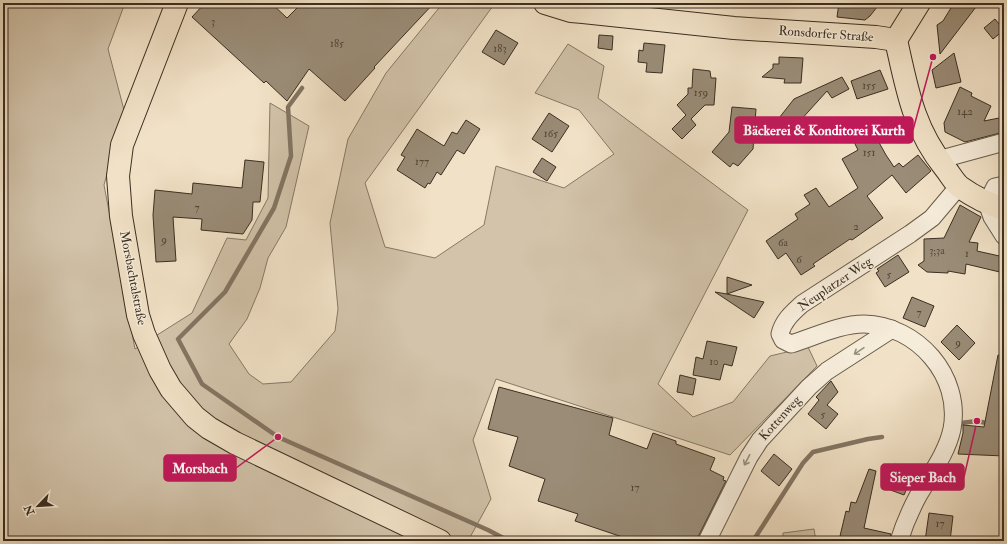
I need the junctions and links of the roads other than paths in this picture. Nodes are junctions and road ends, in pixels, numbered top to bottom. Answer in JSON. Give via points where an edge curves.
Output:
{"nodes":[{"id":1,"x":177,"y":3,"type":"edge"},
{"id":2,"x":545,"y":3,"type":"edge"},
{"id":3,"x":920,"y":3,"type":"edge"},
{"id":4,"x":896,"y":40,"type":"junction"},
{"id":5,"x":1004,"y":142,"type":"edge"},
{"id":6,"x":938,"y":160,"type":"junction"},
{"id":7,"x":1004,"y":185,"type":"edge"},
{"id":8,"x":959,"y":186,"type":"junction"},
{"id":9,"x":996,"y":206,"type":"edge"},
{"id":10,"x":1004,"y":236,"type":"edge"},
{"id":11,"x":892,"y":329,"type":"junction"},
{"id":12,"x":440,"y":541,"type":"edge"},
{"id":13,"x":708,"y":541,"type":"edge"},
{"id":14,"x":899,"y":541,"type":"edge"}],
"edges":[{"from":1,"to":12,"type":"main road","name":"Morsbachtalstraße","via":[[122,145],[118,176],[121,216],[138,315],[160,370],[171,389],[209,428],[235,443]]},
{"from":2,"to":4,"type":"main road","name":"Ronsdorfer Straße","via":[[583,12],[734,28]]},
{"from":3,"to":4,"type":"main road"},
{"from":4,"to":6,"type":"main road","via":[[915,118]]},
{"from":5,"to":6,"type":"street"},
{"from":6,"to":8,"type":"main road"},
{"from":7,"to":9,"type":"street","via":[[995,187]]},
{"from":8,"to":9,"type":"main road"},
{"from":8,"to":11,"type":"street","name":"Neuplatzer Weg","via":[[932,218],[802,304],[789,316],[780,334],[791,344],[847,325],[878,325]]},
{"from":9,"to":10,"type":"street","via":[[999,229]]},
{"from":11,"to":13,"type":"street","name":"Kottenweg","one_way":true,"via":[[827,371],[760,440]]},
{"from":11,"to":14,"type":"street","name":"Neuplatzer Weg","via":[[922,346],[935,360],[946,378],[952,398],[953,414],[948,440],[917,497]]}]}
